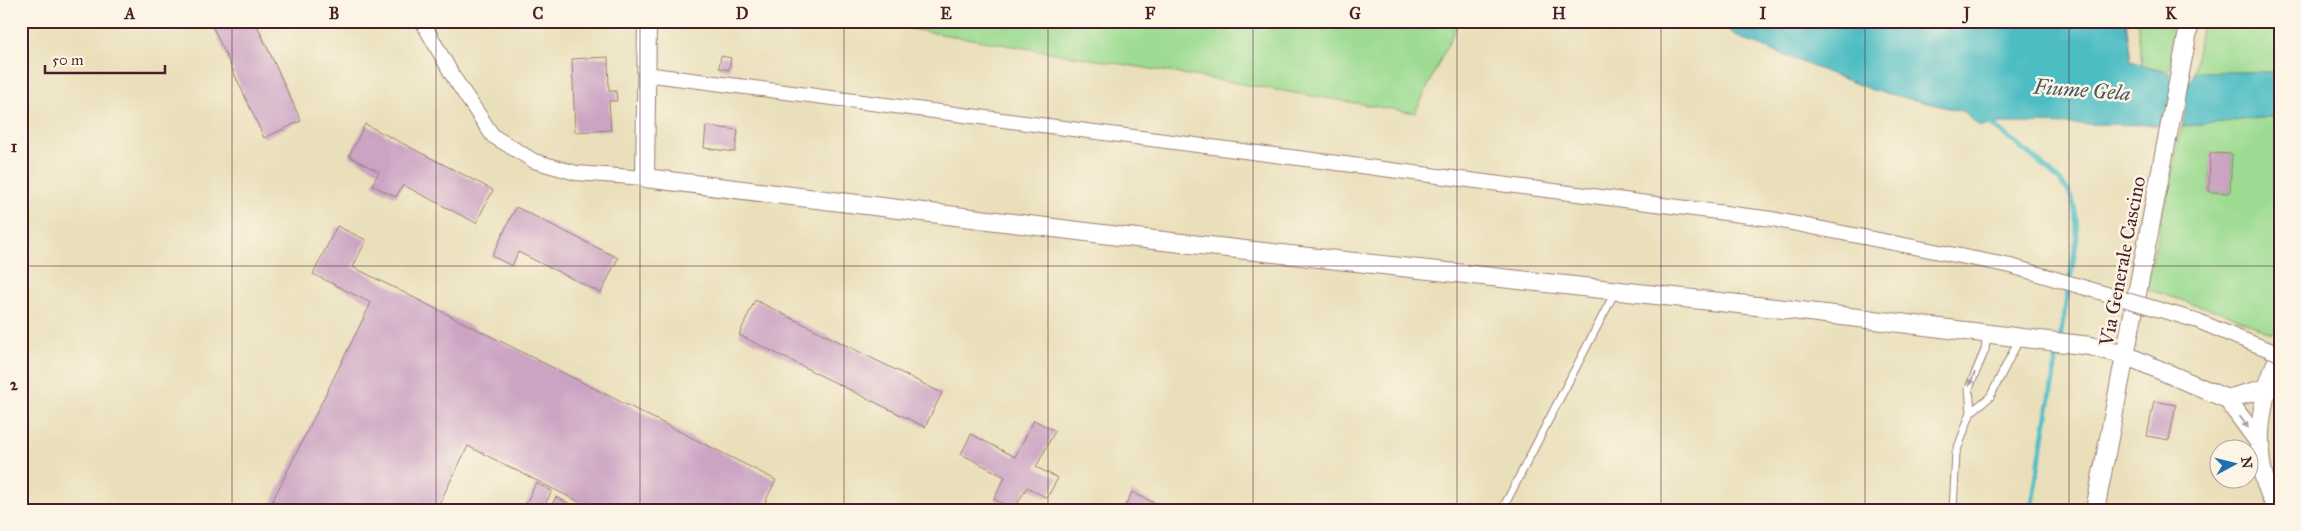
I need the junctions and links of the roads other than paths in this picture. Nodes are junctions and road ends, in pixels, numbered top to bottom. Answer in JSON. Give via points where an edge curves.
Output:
{"nodes":[{"id":1,"x":422,"y":21,"type":"edge"},
{"id":2,"x":647,"y":21,"type":"edge"},
{"id":3,"x":2190,"y":21,"type":"edge"},
{"id":4,"x":645,"y":74,"type":"junction"},
{"id":5,"x":645,"y":178,"type":"junction"},
{"id":6,"x":1615,"y":291,"type":"junction"},
{"id":7,"x":1987,"y":333,"type":"junction"},
{"id":8,"x":2027,"y":339,"type":"junction"},
{"id":9,"x":2280,"y":354,"type":"edge"},
{"id":10,"x":2125,"y":355,"type":"junction"},
{"id":11,"x":2267,"y":388,"type":"junction"},
{"id":12,"x":2227,"y":399,"type":"junction"},
{"id":13,"x":1971,"y":412,"type":"junction"},
{"id":14,"x":2261,"y":445,"type":"junction"},
{"id":15,"x":1502,"y":510,"type":"edge"},
{"id":16,"x":1953,"y":510,"type":"edge"},
{"id":17,"x":2095,"y":510,"type":"edge"},
{"id":18,"x":2276,"y":510,"type":"edge"}],
"edges":[{"from":1,"to":5,"type":"street","via":[[454,78],[493,136],[534,161],[576,173]]},
{"from":2,"to":4,"type":"street"},
{"from":3,"to":10,"type":"street","name":"Via Generale Cascino"},
{"from":4,"to":5,"type":"street"},
{"from":4,"to":9,"type":"street","bridge":true,"via":[[1772,219],[2011,266],[2198,322]]},
{"from":5,"to":6,"type":"street","via":[[1127,237]]},
{"from":6,"to":7,"type":"street"},
{"from":6,"to":15,"type":"lane"},
{"from":7,"to":8,"type":"street"},
{"from":7,"to":13,"type":"lane","one_way":true,"via":[[1985,350],[1968,388]]},
{"from":8,"to":10,"type":"street","via":[[2090,346]]},
{"from":8,"to":13,"type":"lane","via":[[1990,397]]},
{"from":9,"to":11,"type":"street"},
{"from":10,"to":12,"type":"street"},
{"from":10,"to":17,"type":"street","name":"Via Generale Cascino"},
{"from":11,"to":12,"type":"street"},
{"from":11,"to":14,"type":"street"},
{"from":12,"to":14,"type":"street","one_way":true},
{"from":13,"to":16,"type":"lane","via":[[1956,453]]},
{"from":14,"to":18,"type":"street","via":[[2265,479]]}]}
